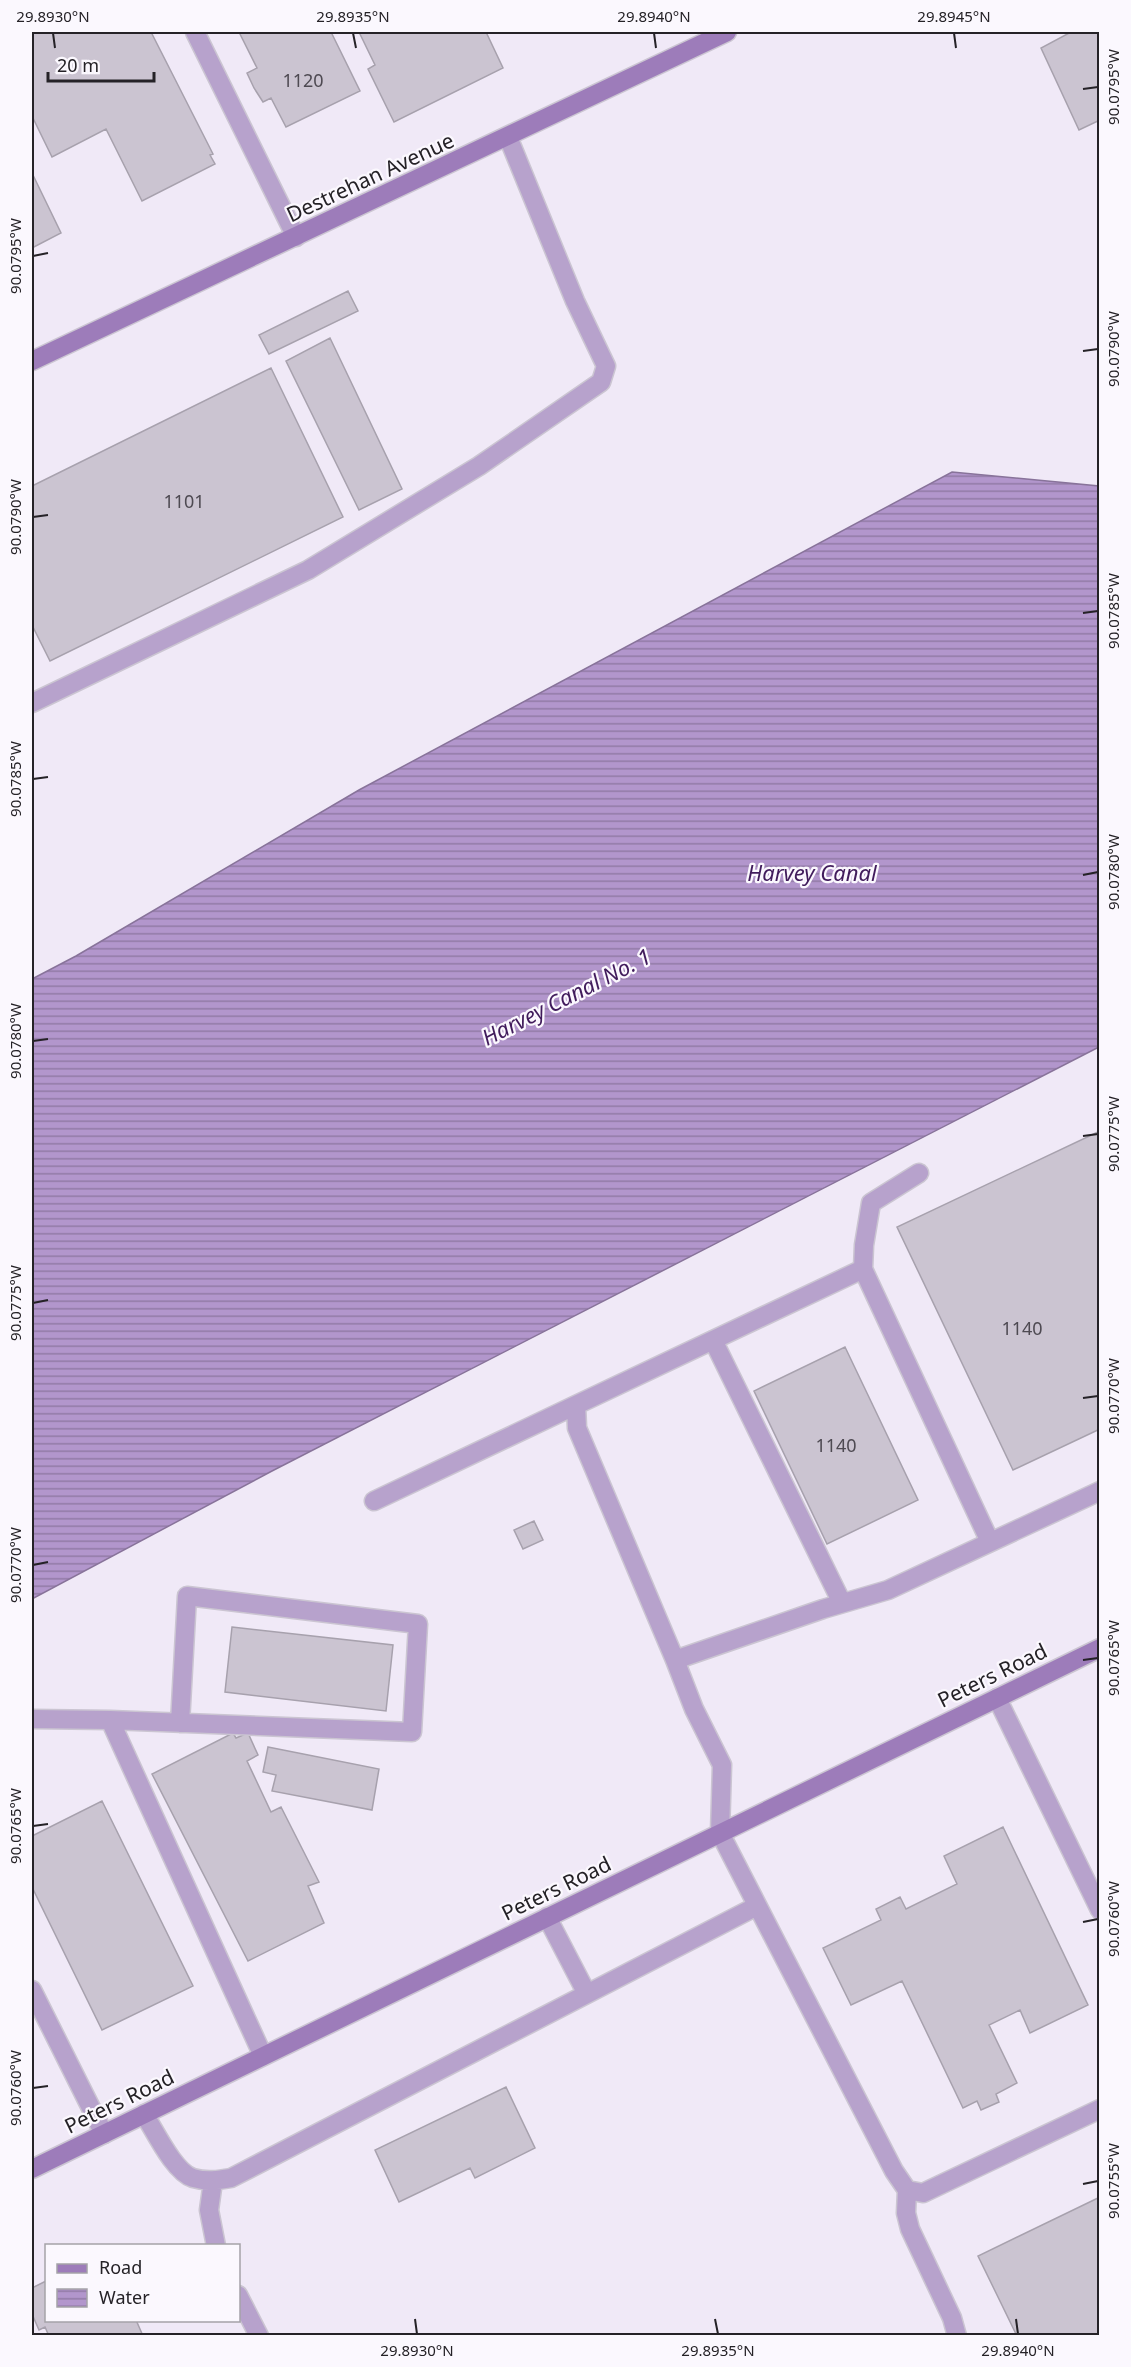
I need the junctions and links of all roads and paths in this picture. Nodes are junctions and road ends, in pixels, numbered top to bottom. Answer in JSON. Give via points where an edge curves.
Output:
{"nodes":[{"id":1,"x":195,"y":32,"type":"edge"},
{"id":2,"x":727,"y":32,"type":"edge"},
{"id":3,"x":508,"y":137,"type":"junction"},
{"id":4,"x":296,"y":237,"type":"junction"},
{"id":5,"x":32,"y":361,"type":"edge"},
{"id":6,"x":32,"y":703,"type":"edge"},
{"id":7,"x":919,"y":1173,"type":"dead end"},
{"id":8,"x":863,"y":1269,"type":"junction"},
{"id":9,"x":713,"y":1340,"type":"junction"},
{"id":10,"x":576,"y":1405,"type":"junction"},
{"id":11,"x":1100,"y":1491,"type":"edge"},
{"id":12,"x":374,"y":1501,"type":"dead end"},
{"id":13,"x":990,"y":1542,"type":"junction"},
{"id":14,"x":842,"y":1604,"type":"junction"},
{"id":15,"x":1100,"y":1648,"type":"edge"},
{"id":16,"x":675,"y":1660,"type":"junction"},
{"id":17,"x":997,"y":1698,"type":"junction"},
{"id":18,"x":32,"y":1719,"type":"edge"},
{"id":19,"x":110,"y":1720,"type":"junction"},
{"id":20,"x":180,"y":1722,"type":"junction"},
{"id":21,"x":720,"y":1833,"type":"junction"},
{"id":22,"x":757,"y":1906,"type":"junction"},
{"id":23,"x":1100,"y":1910,"type":"edge"},
{"id":24,"x":547,"y":1917,"type":"junction"},
{"id":25,"x":32,"y":1990,"type":"edge"},
{"id":26,"x":587,"y":1994,"type":"junction"},
{"id":27,"x":263,"y":2056,"type":"junction"},
{"id":28,"x":1100,"y":2109,"type":"edge"},
{"id":29,"x":144,"y":2114,"type":"junction"},
{"id":30,"x":104,"y":2133,"type":"junction"},
{"id":31,"x":32,"y":2169,"type":"edge"},
{"id":32,"x":213,"y":2181,"type":"junction"},
{"id":33,"x":907,"y":2190,"type":"junction"},
{"id":34,"x":216,"y":2244,"type":"edge"},
{"id":35,"x":240,"y":2299,"type":"edge"},
{"id":36,"x":259,"y":2336,"type":"edge"},
{"id":37,"x":957,"y":2336,"type":"edge"}],
"edges":[{"from":1,"to":4,"type":"lane"},
{"from":2,"to":3,"type":"main road","name":"Destrehan Avenue"},
{"from":3,"to":4,"type":"main road","name":"Destrehan Avenue"},
{"from":3,"to":6,"type":"lane","via":[[606,366],[601,382],[479,466],[308,570]]},
{"from":4,"to":5,"type":"main road","name":"Destrehan Avenue"},
{"from":7,"to":8,"type":"lane","via":[[871,1203]]},
{"from":8,"to":9,"type":"lane"},
{"from":8,"to":13,"type":"lane"},
{"from":9,"to":10,"type":"lane"},
{"from":9,"to":14,"type":"lane"},
{"from":10,"to":12,"type":"lane"},
{"from":10,"to":16,"type":"lane","via":[[577,1428]]},
{"from":11,"to":13,"type":"lane"},
{"from":13,"to":14,"type":"lane","via":[[888,1590]]},
{"from":14,"to":16,"type":"lane"},
{"from":15,"to":17,"type":"main road","name":"Peters Road"},
{"from":16,"to":21,"type":"lane","via":[[722,1766]]},
{"from":17,"to":21,"type":"main road","name":"Peters Road"},
{"from":17,"to":23,"type":"lane"},
{"from":18,"to":19,"type":"lane"},
{"from":19,"to":20,"type":"lane"},
{"from":19,"to":27,"type":"lane"},
{"from":20,"to":20,"type":"lane","via":[[412,1732],[418,1624],[187,1596]]},
{"from":21,"to":22,"type":"lane"},
{"from":21,"to":24,"type":"main road","name":"Peters Road"},
{"from":22,"to":26,"type":"lane"},
{"from":22,"to":33,"type":"lane"},
{"from":24,"to":26,"type":"lane"},
{"from":24,"to":27,"type":"main road","name":"Peters Road"},
{"from":25,"to":30,"type":"lane"},
{"from":26,"to":32,"type":"lane","via":[[231,2178]]},
{"from":27,"to":29,"type":"main road","name":"Peters Road"},
{"from":28,"to":33,"type":"lane","via":[[923,2193]]},
{"from":29,"to":30,"type":"main road","name":"Peters Road"},
{"from":29,"to":32,"type":"lane","via":[[177,2166],[191,2178]]},
{"from":30,"to":31,"type":"main road","name":"Peters Road"},
{"from":32,"to":34,"type":"lane","via":[[209,2210]]},
{"from":33,"to":37,"type":"lane","via":[[910,2229]]},
{"from":35,"to":36,"type":"lane"}]}
